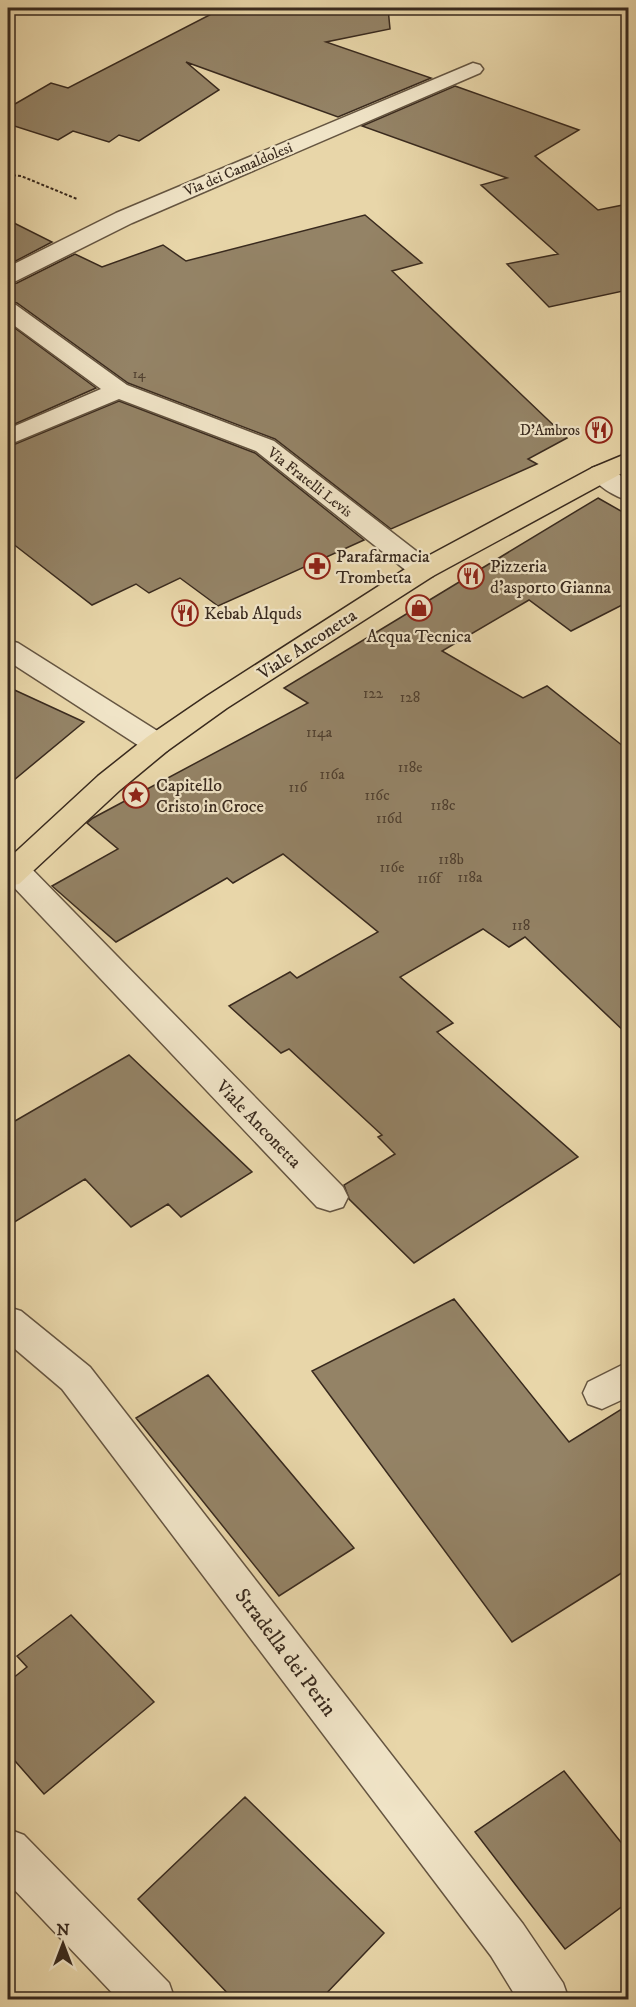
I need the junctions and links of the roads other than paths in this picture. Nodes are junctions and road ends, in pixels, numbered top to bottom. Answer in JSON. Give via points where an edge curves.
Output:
{"nodes":[{"id":1,"x":472,"y":69,"type":"dead end"},
{"id":2,"x":8,"y":276,"type":"edge"},
{"id":3,"x":8,"y":310,"type":"edge"},
{"id":4,"x":118,"y":390,"type":"junction"},
{"id":5,"x":8,"y":438,"type":"edge"},
{"id":6,"x":628,"y":461,"type":"edge"},
{"id":7,"x":601,"y":473,"type":"junction"},
{"id":8,"x":628,"y":492,"type":"edge"},
{"id":9,"x":423,"y":570,"type":"junction"},
{"id":10,"x":8,"y":649,"type":"edge"},
{"id":11,"x":157,"y":744,"type":"junction"},
{"id":12,"x":11,"y":873,"type":"edge"},
{"id":13,"x":330,"y":1197,"type":"dead end"},
{"id":14,"x":8,"y":1322,"type":"edge"},
{"id":15,"x":8,"y":1851,"type":"edge"},
{"id":16,"x":152,"y":2000,"type":"edge"},
{"id":17,"x":546,"y":2000,"type":"edge"}],
"edges":[{"from":1,"to":2,"type":"street","name":"Via dei Camaldolesi","via":[[124,218]]},
{"from":3,"to":4,"type":"street","name":"Via Fratelli Levis"},
{"from":4,"to":5,"type":"street"},
{"from":4,"to":9,"type":"street","name":"Via Fratelli Levis","via":[[265,446]]},
{"from":6,"to":7,"type":"main road","name":"Viale Anconetta"},
{"from":7,"to":8,"type":"street"},
{"from":7,"to":9,"type":"main road","name":"Viale Anconetta"},
{"from":9,"to":11,"type":"main road","name":"Viale Anconetta"},
{"from":10,"to":11,"type":"street"},
{"from":11,"to":12,"type":"main road","name":"Viale Anconetta"},
{"from":12,"to":13,"type":"street","name":"Viale Anconetta"},
{"from":14,"to":17,"type":"street","name":"Stradella dei Perin","via":[[76,1378],[507,1940]]},
{"from":15,"to":16,"type":"street"}]}
